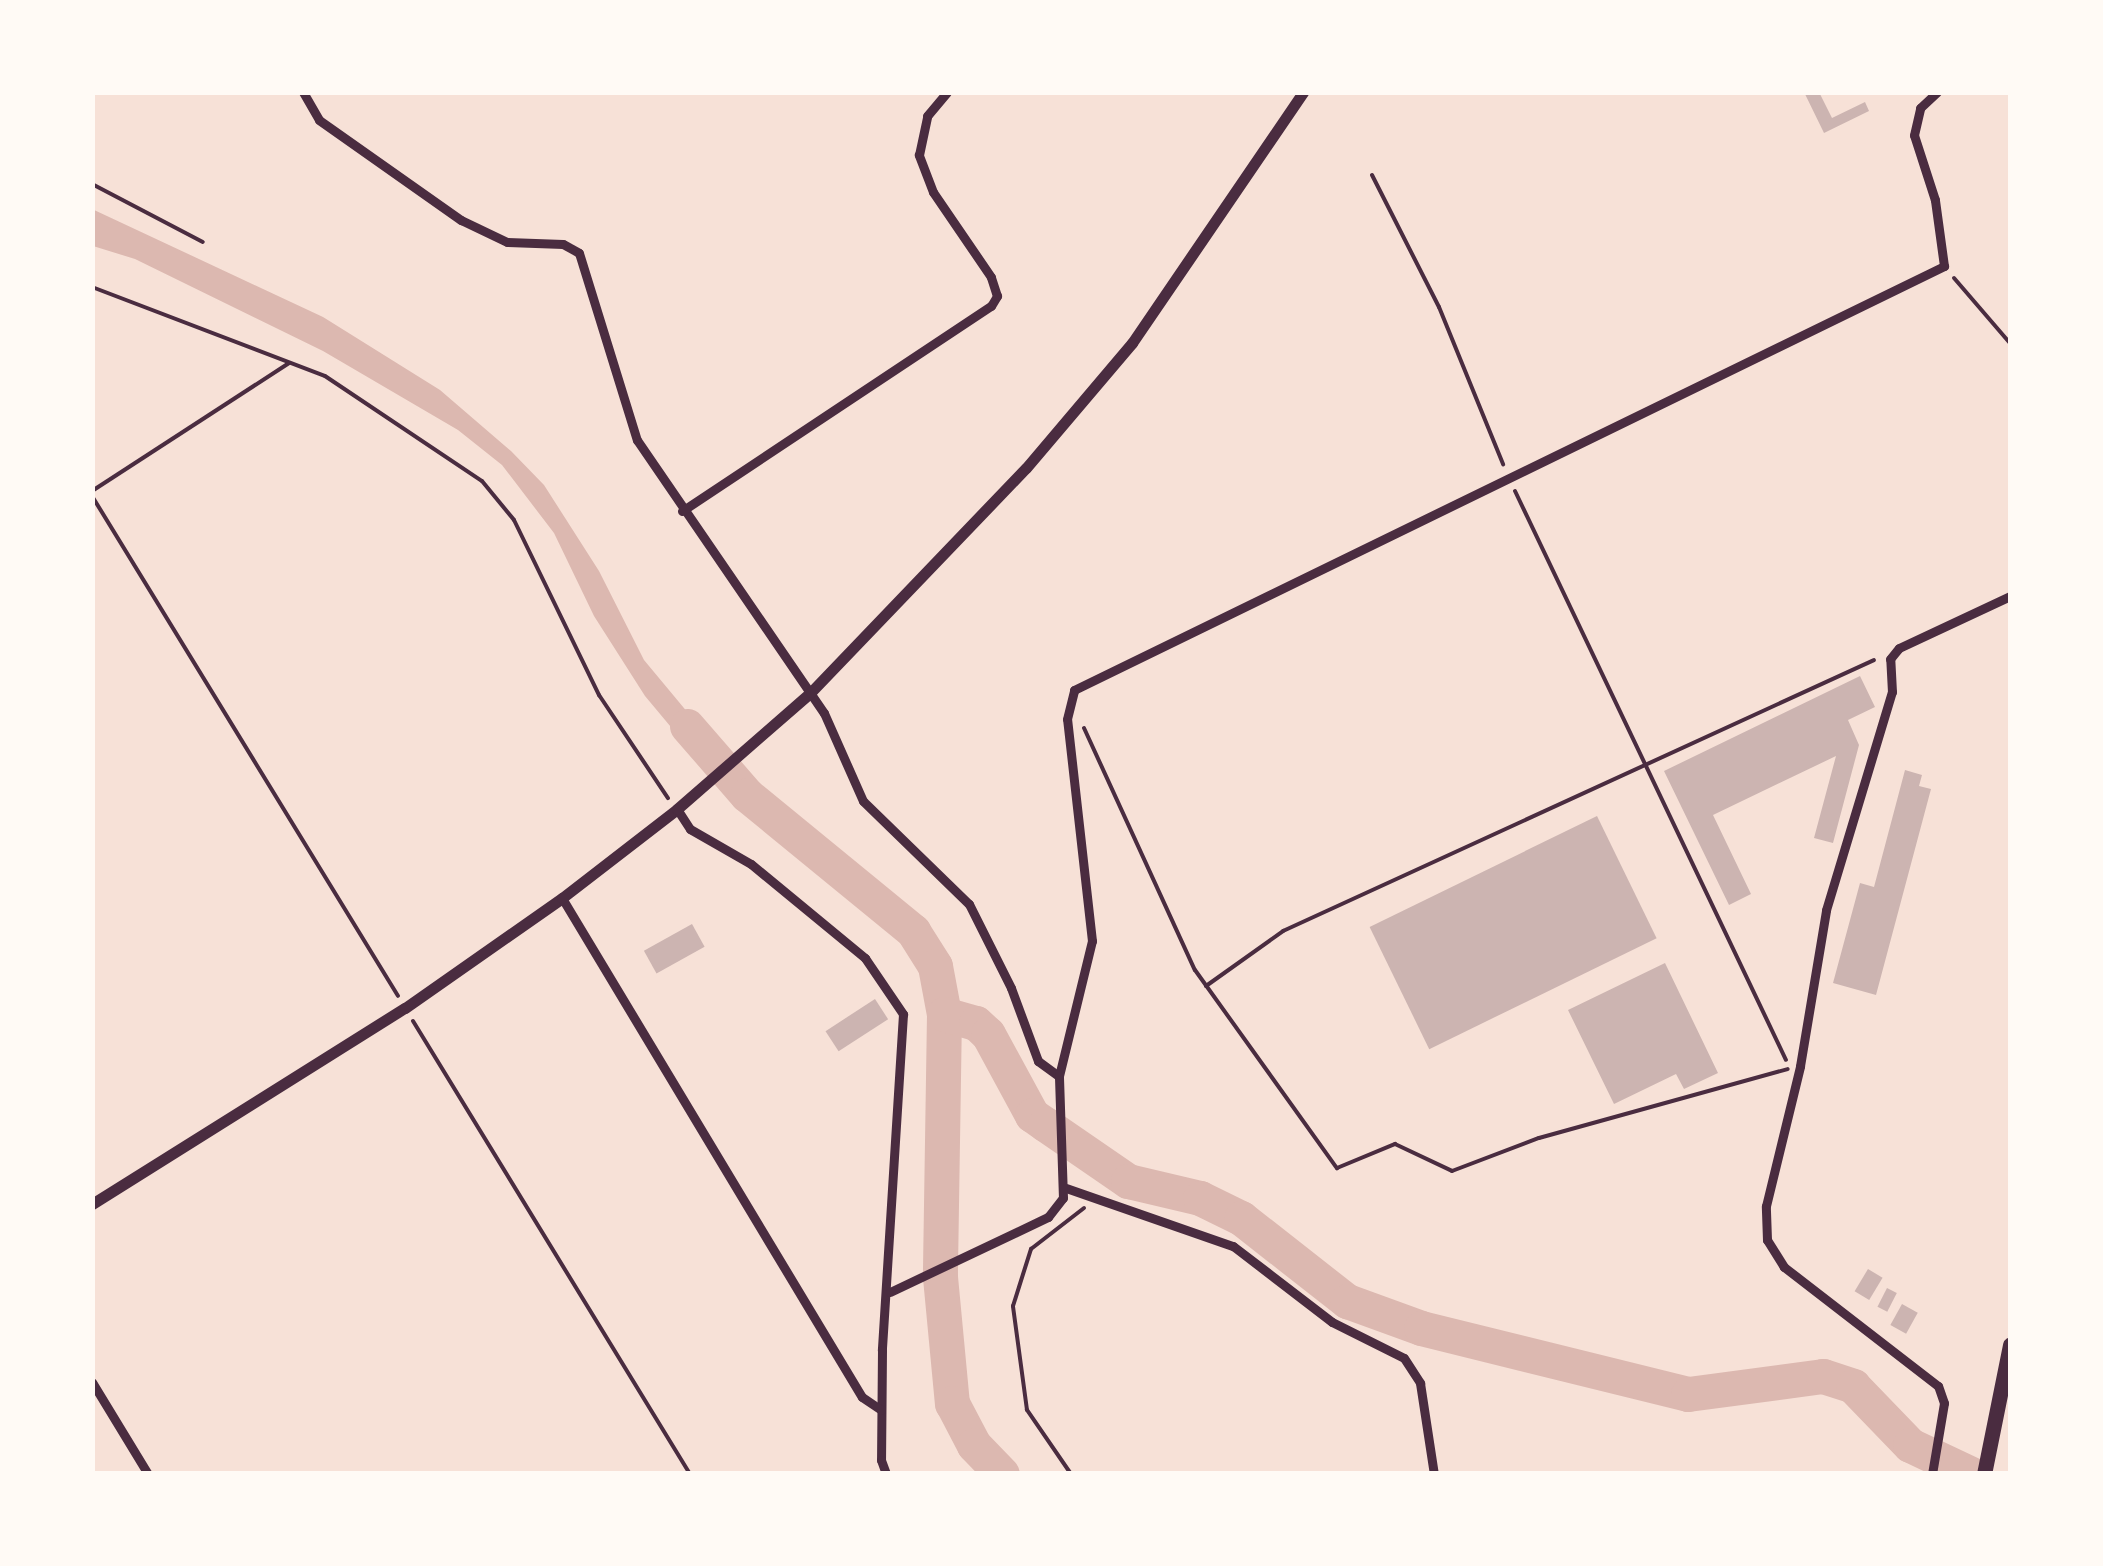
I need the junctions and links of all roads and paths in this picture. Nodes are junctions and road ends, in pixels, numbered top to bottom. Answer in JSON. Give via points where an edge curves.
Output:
{"nodes":[{"id":1,"x":303,"y":92,"type":"edge"},
{"id":2,"x":947,"y":92,"type":"edge"},
{"id":3,"x":1303,"y":92,"type":"edge"},
{"id":4,"x":1937,"y":92,"type":"edge"},
{"id":5,"x":1372,"y":175,"type":"dead end"},
{"id":6,"x":92,"y":184,"type":"edge"},
{"id":7,"x":202,"y":242,"type":"dead end"},
{"id":8,"x":1944,"y":266,"type":"junction"},
{"id":9,"x":92,"y":287,"type":"edge"},
{"id":10,"x":2010,"y":343,"type":"edge"},
{"id":11,"x":289,"y":363,"type":"junction"},
{"id":12,"x":1508,"y":478,"type":"junction"},
{"id":13,"x":92,"y":493,"type":"edge"},
{"id":14,"x":682,"y":511,"type":"junction"},
{"id":15,"x":2010,"y":596,"type":"edge"},
{"id":16,"x":1888,"y":664,"type":"junction"},
{"id":17,"x":810,"y":692,"type":"junction"},
{"id":18,"x":1068,"y":719,"type":"junction"},
{"id":19,"x":1648,"y":768,"type":"junction"},
{"id":20,"x":677,"y":809,"type":"junction"},
{"id":21,"x":562,"y":898,"type":"junction"},
{"id":22,"x":1206,"y":986,"type":"junction"},
{"id":23,"x":406,"y":1008,"type":"junction"},
{"id":24,"x":1795,"y":1068,"type":"junction"},
{"id":25,"x":1059,"y":1076,"type":"junction"},
{"id":26,"x":1067,"y":1184,"type":"junction"},
{"id":27,"x":1094,"y":1198,"type":"junction"},
{"id":28,"x":92,"y":1204,"type":"edge"},
{"id":29,"x":890,"y":1292,"type":"junction"},
{"id":30,"x":2010,"y":1345,"type":"edge"},
{"id":31,"x":92,"y":1382,"type":"edge"},
{"id":32,"x":881,"y":1410,"type":"junction"},
{"id":33,"x":148,"y":1474,"type":"edge"},
{"id":34,"x":690,"y":1474,"type":"edge"},
{"id":35,"x":886,"y":1474,"type":"edge"},
{"id":36,"x":1071,"y":1474,"type":"edge"},
{"id":37,"x":1434,"y":1474,"type":"edge"},
{"id":38,"x":1932,"y":1474,"type":"edge"},
{"id":39,"x":1984,"y":1474,"type":"edge"}],
"edges":[{"from":1,"to":14,"type":"street","via":[[318,120],[461,220],[507,242],[563,244],[579,253],[623,412]]},
{"from":2,"to":14,"type":"street","via":[[927,116],[918,154],[928,183],[991,277],[997,296],[992,306]]},
{"from":3,"to":17,"type":"street","via":[[1132,343],[1026,468]]},
{"from":4,"to":8,"type":"street","via":[[1920,108],[1914,134]]},
{"from":5,"to":12,"type":"path","via":[[1439,307]]},
{"from":6,"to":7,"type":"path"},
{"from":8,"to":10,"type":"path"},
{"from":8,"to":12,"type":"street"},
{"from":9,"to":11,"type":"path"},
{"from":11,"to":13,"type":"path"},
{"from":11,"to":20,"type":"path","via":[[325,376],[383,412],[500,498],[599,695]]},
{"from":12,"to":18,"type":"street","via":[[1082,683],[1070,696]]},
{"from":12,"to":19,"type":"path"},
{"from":13,"to":23,"type":"path"},
{"from":14,"to":17,"type":"street"},
{"from":15,"to":16,"type":"street","via":[[1899,648]]},
{"from":16,"to":19,"type":"path","via":[[1870,662]]},
{"from":16,"to":24,"type":"street","via":[[1892,692],[1826,910]]},
{"from":17,"to":20,"type":"street"},
{"from":17,"to":25,"type":"street","via":[[863,802],[969,904],[1012,988],[1038,1061]]},
{"from":18,"to":22,"type":"path","via":[[1090,734]]},
{"from":18,"to":25,"type":"street","via":[[1092,941]]},
{"from":19,"to":22,"type":"path","via":[[1283,931]]},
{"from":19,"to":24,"type":"path"},
{"from":20,"to":21,"type":"street"},
{"from":20,"to":29,"type":"street","via":[[690,829],[750,864],[864,958],[898,1003],[904,1063]]},
{"from":21,"to":23,"type":"street"},
{"from":21,"to":32,"type":"street","via":[[862,1397]]},
{"from":22,"to":24,"type":"path","via":[[1337,1168],[1395,1144],[1452,1171],[1538,1138]]},
{"from":23,"to":28,"type":"street"},
{"from":23,"to":34,"type":"path"},
{"from":24,"to":38,"type":"street","via":[[1768,1184],[1767,1240],[1784,1267],[1938,1386],[1944,1402]]},
{"from":25,"to":26,"type":"street"},
{"from":26,"to":27,"type":"street"},
{"from":26,"to":29,"type":"street","via":[[1048,1217]]},
{"from":27,"to":36,"type":"path","via":[[1032,1249],[1013,1306],[1027,1410]]},
{"from":27,"to":37,"type":"street","via":[[1234,1246],[1332,1322],[1404,1358],[1420,1384]]},
{"from":29,"to":32,"type":"street"},
{"from":30,"to":39,"type":"highway"},
{"from":31,"to":33,"type":"street"},
{"from":32,"to":35,"type":"street"}]}
